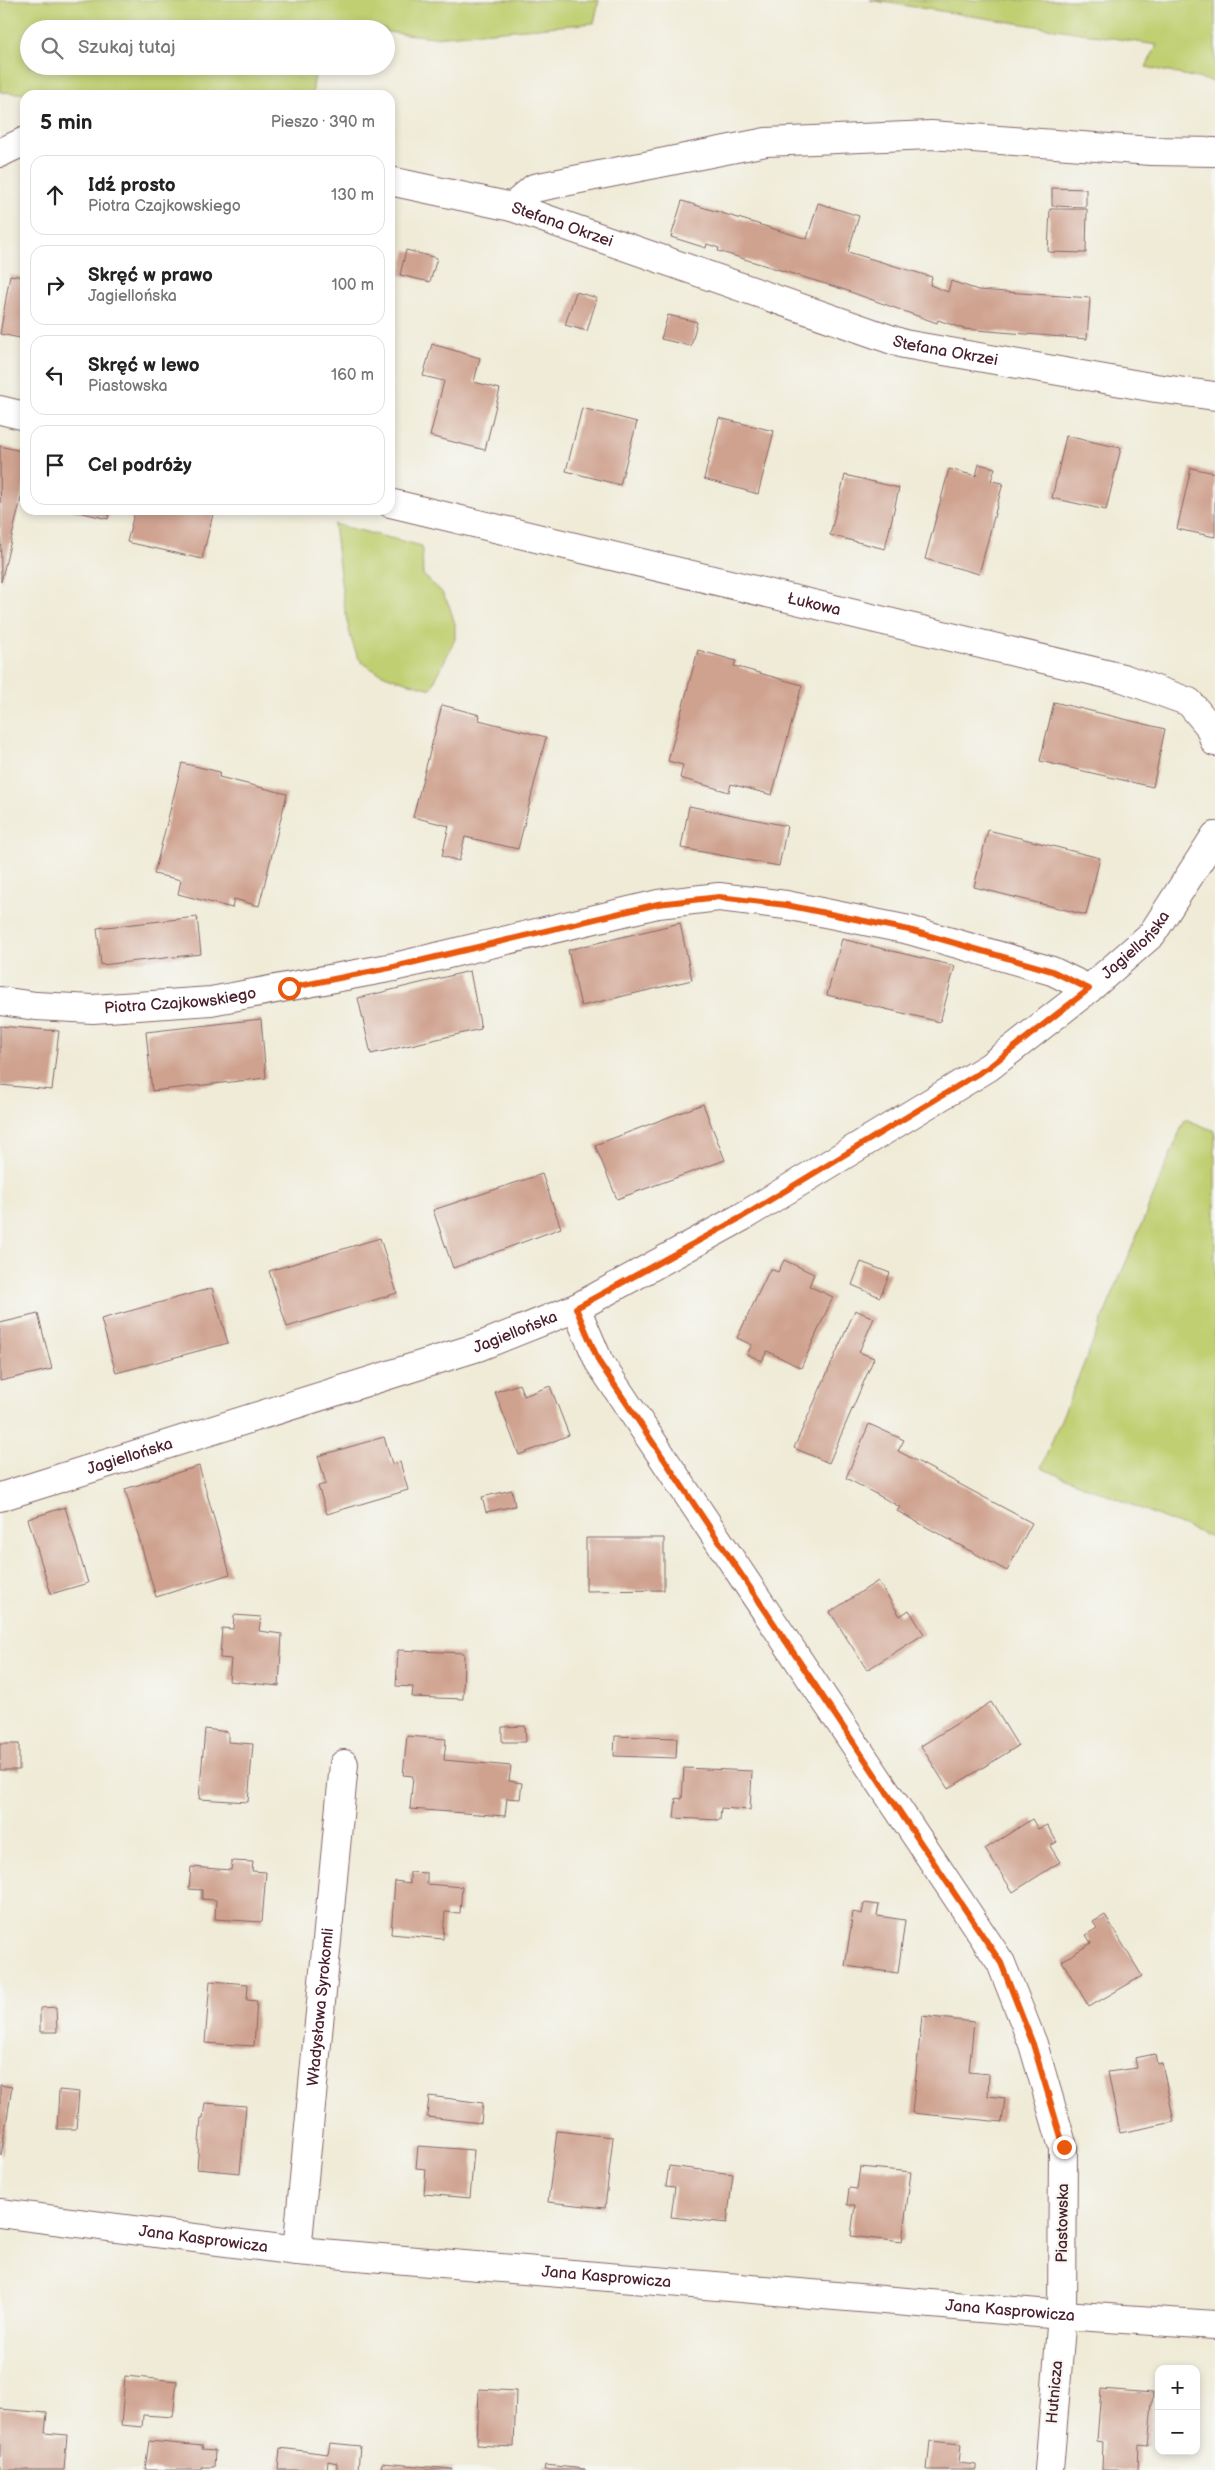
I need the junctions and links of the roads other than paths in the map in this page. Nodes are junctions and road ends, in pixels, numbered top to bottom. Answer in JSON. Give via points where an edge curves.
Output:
{"nodes":[{"id":1,"x":20,"y":143,"type":"edge"},
{"id":2,"x":0,"y":152,"type":"edge"},
{"id":3,"x":1215,"y":152,"type":"edge"},
{"id":4,"x":395,"y":182,"type":"edge"},
{"id":5,"x":512,"y":207,"type":"junction"},
{"id":6,"x":1215,"y":396,"type":"edge"},
{"id":7,"x":0,"y":410,"type":"edge"},
{"id":8,"x":20,"y":415,"type":"edge"},
{"id":9,"x":395,"y":505,"type":"edge"},
{"id":10,"x":1215,"y":742,"type":"edge"},
{"id":11,"x":1215,"y":836,"type":"edge"},
{"id":12,"x":1089,"y":989,"type":"junction"},
{"id":13,"x":0,"y":1001,"type":"edge"},
{"id":14,"x":576,"y":1308,"type":"junction"},
{"id":15,"x":0,"y":1497,"type":"edge"},
{"id":16,"x":344,"y":1764,"type":"dead end"},
{"id":17,"x":0,"y":2213,"type":"edge"},
{"id":18,"x":297,"y":2251,"type":"junction"},
{"id":19,"x":1062,"y":2315,"type":"junction"},
{"id":20,"x":1215,"y":2325,"type":"edge"},
{"id":21,"x":1049,"y":2470,"type":"edge"}],
"edges":[{"from":1,"to":2,"type":"street"},
{"from":3,"to":5,"type":"street","name":"Stefana Okrzei","via":[[1151,151],[931,135],[766,142],[534,188]]},
{"from":4,"to":5,"type":"street"},
{"from":5,"to":6,"type":"street","name":"Stefana Okrzei","via":[[904,344]]},
{"from":7,"to":8,"type":"street"},
{"from":9,"to":10,"type":"street","name":"Łukowa","via":[[1123,678],[1189,702],[1208,726]]},
{"from":11,"to":12,"type":"street","name":"Jagiellońska","via":[[1152,934]]},
{"from":12,"to":13,"type":"street","name":"Piotra Czajkowskiego","via":[[1052,971],[909,930],[786,905],[719,897],[658,904],[394,967],[211,1001],[93,1009]]},
{"from":12,"to":14,"type":"street","name":"Jagiellońska","via":[[989,1067],[742,1217]]},
{"from":14,"to":15,"type":"street","name":"Jagiellońska","via":[[478,1347]]},
{"from":14,"to":19,"type":"street","name":"Piastowska","via":[[599,1362],[1001,1963],[1033,2044],[1064,2147]]},
{"from":16,"to":18,"type":"street","name":"Władysława Syrokomli"},
{"from":17,"to":18,"type":"street","name":"Jana Kasprowicza"},
{"from":18,"to":19,"type":"street","name":"Jana Kasprowicza"},
{"from":19,"to":20,"type":"street","name":"Jana Kasprowicza"},
{"from":19,"to":21,"type":"street","name":"Hutnicza"}]}
